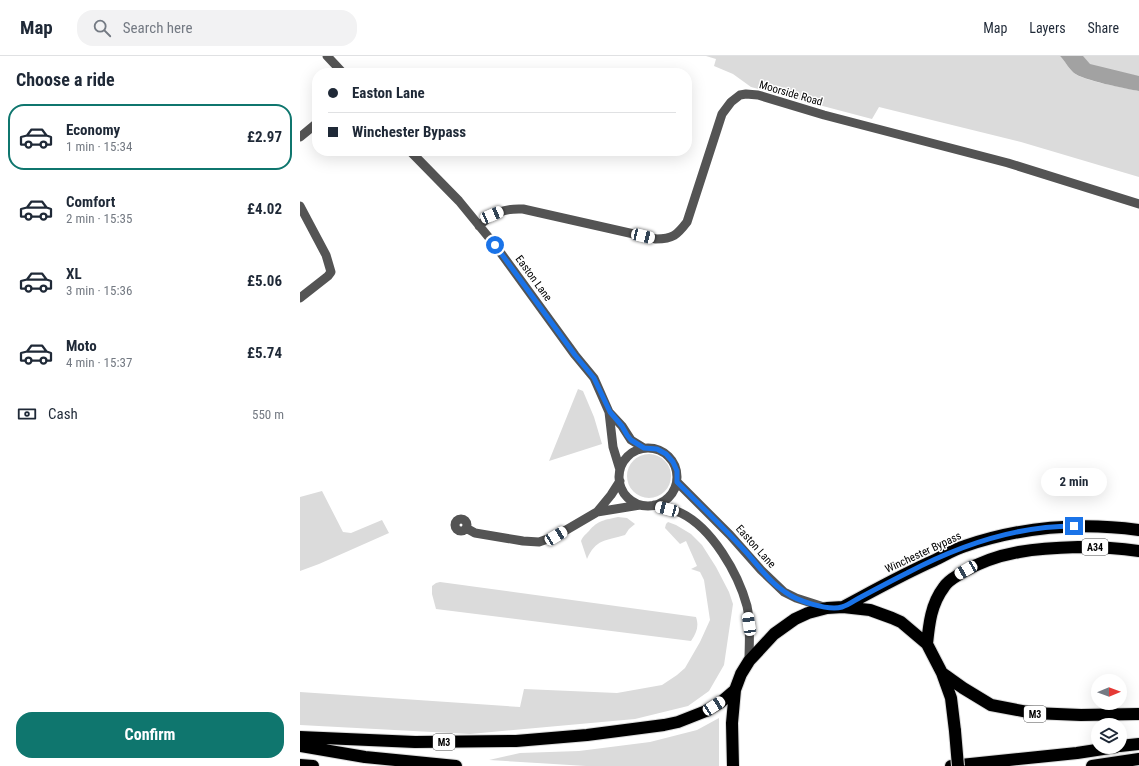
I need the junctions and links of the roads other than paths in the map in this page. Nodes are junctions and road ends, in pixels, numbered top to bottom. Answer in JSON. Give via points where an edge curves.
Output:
{"nodes":[{"id":1,"x":327,"y":56,"type":"edge"},
{"id":2,"x":338,"y":68,"type":"edge"},
{"id":3,"x":312,"y":126,"type":"edge"},
{"id":4,"x":300,"y":137,"type":"edge"},
{"id":5,"x":415,"y":156,"type":"edge"},
{"id":6,"x":1139,"y":204,"type":"edge"},
{"id":7,"x":300,"y":206,"type":"edge"},
{"id":8,"x":479,"y":226,"type":"junction"},
{"id":9,"x":300,"y":298,"type":"edge"},
{"id":10,"x":610,"y":412,"type":"junction"},
{"id":11,"x":644,"y":448,"type":"junction"},
{"id":12,"x":620,"y":470,"type":"junction"},
{"id":13,"x":620,"y":481,"type":"junction"},
{"id":14,"x":677,"y":482,"type":"junction"},
{"id":15,"x":640,"y":505,"type":"junction"},
{"id":16,"x":654,"y":505,"type":"junction"},
{"id":17,"x":597,"y":512,"type":"junction"},
{"id":18,"x":466,"y":528,"type":"dead end"},
{"id":19,"x":1139,"y":530,"type":"edge"},
{"id":20,"x":1139,"y":551,"type":"edge"},
{"id":21,"x":843,"y":607,"type":"junction"},
{"id":22,"x":827,"y":608,"type":"junction"},
{"id":23,"x":927,"y":644,"type":"junction"},
{"id":24,"x":749,"y":661,"type":"junction"},
{"id":25,"x":942,"y":673,"type":"junction"},
{"id":26,"x":735,"y":690,"type":"junction"},
{"id":27,"x":1139,"y":714,"type":"edge"},
{"id":28,"x":300,"y":737,"type":"edge"},
{"id":29,"x":1139,"y":744,"type":"edge"},
{"id":30,"x":1127,"y":745,"type":"edge"},
{"id":31,"x":300,"y":746,"type":"edge"},
{"id":32,"x":1091,"y":751,"type":"edge"},
{"id":33,"x":1139,"y":759,"type":"edge"},
{"id":34,"x":300,"y":765,"type":"edge"},
{"id":35,"x":313,"y":766,"type":"edge"},
{"id":36,"x":456,"y":766,"type":"edge"},
{"id":37,"x":733,"y":766,"type":"edge"},
{"id":38,"x":951,"y":766,"type":"edge"},
{"id":39,"x":958,"y":766,"type":"edge"},
{"id":40,"x":1092,"y":766,"type":"edge"}],
"edges":[{"from":1,"to":2,"type":"street"},
{"from":3,"to":4,"type":"street"},
{"from":5,"to":8,"type":"street","name":"Easton Lane","via":[[459,201]]},
{"from":6,"to":8,"type":"street","name":"Moorside Road","via":[[1008,163],[758,95],[746,94],[730,102],[722,114],[687,222],[670,239],[656,239],[513,208],[492,215]]},
{"from":7,"to":9,"type":"street","via":[[326,255],[331,272]]},
{"from":8,"to":10,"type":"street","name":"Easton Lane","via":[[594,378]]},
{"from":10,"to":11,"type":"street","name":"Easton Lane","via":[[631,440]]},
{"from":10,"to":12,"type":"street","name":"Easton Lane","via":[[613,447]]},
{"from":11,"to":12,"type":"street","via":[[633,452]]},
{"from":11,"to":14,"type":"street","via":[[657,449],[666,454],[677,471]]},
{"from":12,"to":13,"type":"street"},
{"from":13,"to":15,"type":"street","via":[[629,498]]},
{"from":13,"to":17,"type":"street"},
{"from":14,"to":16,"type":"street","via":[[669,497]]},
{"from":14,"to":22,"type":"street","name":"Easton Lane","via":[[784,592]]},
{"from":15,"to":16,"type":"street"},
{"from":15,"to":17,"type":"street"},
{"from":16,"to":24,"type":"street","via":[[680,512],[696,522],[711,537],[727,561],[747,607]]},
{"from":17,"to":18,"type":"street","via":[[556,536],[539,542],[475,533]]},
{"from":19,"to":21,"type":"highway","name":"Winchester Bypass","number":"A34","via":[[1063,526],[1000,536],[950,552]]},
{"from":20,"to":23,"type":"highway","number":"A34","via":[[1098,547],[1050,547],[1026,550],[977,564],[944,586],[932,612]]},
{"from":21,"to":22,"type":"highway"},
{"from":21,"to":23,"type":"highway","via":[[870,610],[892,618],[901,622]]},
{"from":22,"to":24,"type":"highway","via":[[792,621],[774,634]]},
{"from":23,"to":25,"type":"highway"},
{"from":24,"to":26,"type":"highway"},
{"from":25,"to":27,"type":"highway","number":"M3","via":[[991,705],[1033,713],[1080,716]]},
{"from":25,"to":39,"type":"highway","bridge":true,"via":[[951,698]]},
{"from":26,"to":28,"type":"highway","number":"M3","via":[[706,711],[678,722],[587,735],[516,741],[423,742]]},
{"from":26,"to":37,"type":"highway"},
{"from":29,"to":30,"type":"highway"},
{"from":31,"to":36,"type":"highway","number":"M3","via":[[365,758]]},
{"from":32,"to":38,"type":"highway"},
{"from":33,"to":40,"type":"highway"},
{"from":34,"to":35,"type":"highway"}]}
